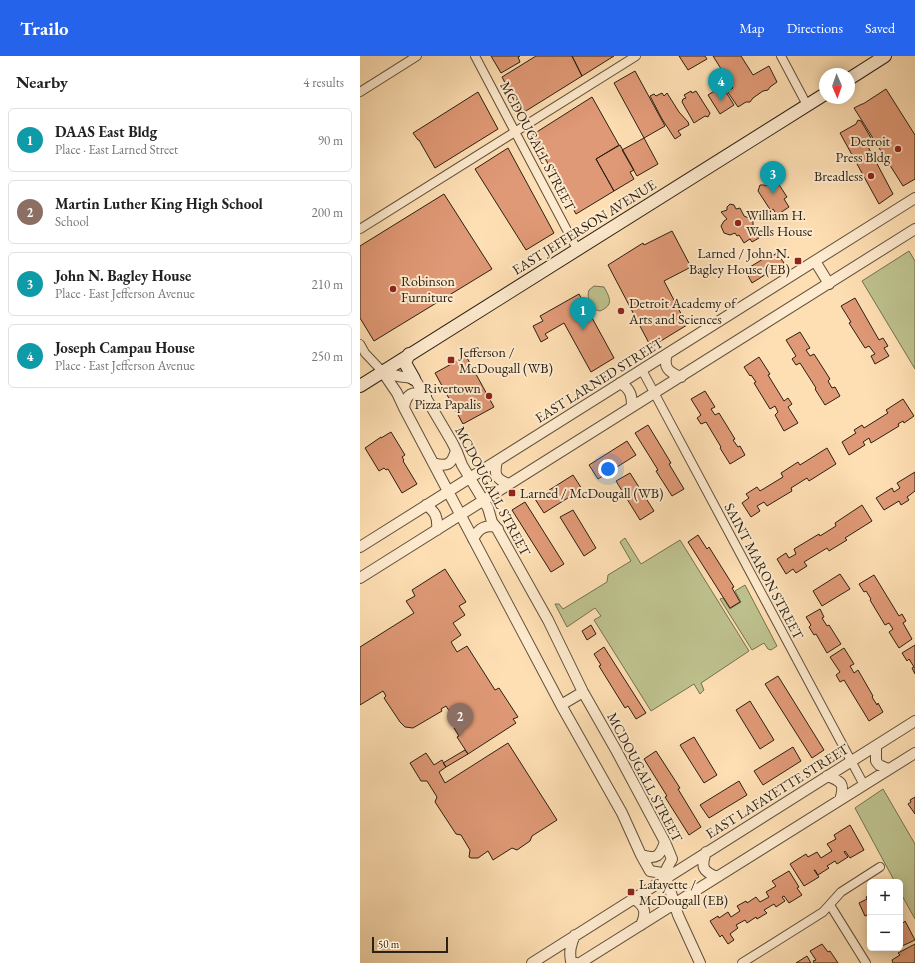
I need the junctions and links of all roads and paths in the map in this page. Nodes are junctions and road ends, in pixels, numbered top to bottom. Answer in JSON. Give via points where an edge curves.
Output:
{"nodes":[{"id":1,"x":417,"y":56,"type":"edge"},
{"id":2,"x":475,"y":56,"type":"edge"},
{"id":3,"x":636,"y":56,"type":"edge"},
{"id":4,"x":781,"y":56,"type":"edge"},
{"id":5,"x":885,"y":56,"type":"edge"},
{"id":6,"x":855,"y":75,"type":"edge"},
{"id":7,"x":360,"y":92,"type":"edge"},
{"id":8,"x":819,"y":98,"type":"edge"},
{"id":9,"x":808,"y":105,"type":"junction"},
{"id":10,"x":515,"y":132,"type":"junction"},
{"id":11,"x":915,"y":198,"type":"edge"},
{"id":12,"x":360,"y":229,"type":"edge"},
{"id":13,"x":915,"y":230,"type":"edge"},
{"id":14,"x":577,"y":249,"type":"junction"},
{"id":15,"x":815,"y":261,"type":"junction"},
{"id":16,"x":829,"y":284,"type":"junction"},
{"id":17,"x":360,"y":344,"type":"edge"},
{"id":18,"x":409,"y":354,"type":"junction"},
{"id":19,"x":667,"y":354,"type":"junction"},
{"id":20,"x":642,"y":370,"type":"junction"},
{"id":21,"x":382,"y":371,"type":"junction"},
{"id":22,"x":681,"y":377,"type":"junction"},
{"id":23,"x":414,"y":379,"type":"junction"},
{"id":24,"x":620,"y":383,"type":"junction"},
{"id":25,"x":360,"y":386,"type":"edge"},
{"id":26,"x":654,"y":393,"type":"junction"},
{"id":27,"x":426,"y":396,"type":"junction"},
{"id":28,"x":632,"y":407,"type":"junction"},
{"id":29,"x":404,"y":408,"type":"junction"},
{"id":30,"x":456,"y":450,"type":"junction"},
{"id":31,"x":496,"y":461,"type":"junction"},
{"id":32,"x":433,"y":463,"type":"junction"},
{"id":33,"x":469,"y":478,"type":"junction"},
{"id":34,"x":509,"y":484,"type":"junction"},
{"id":35,"x":448,"y":492,"type":"junction"},
{"id":36,"x":483,"y":500,"type":"junction"},
{"id":37,"x":426,"y":505,"type":"junction"},
{"id":38,"x":460,"y":515,"type":"junction"},
{"id":39,"x":437,"y":530,"type":"junction"},
{"id":40,"x":498,"y":530,"type":"junction"},
{"id":41,"x":473,"y":539,"type":"junction"},
{"id":42,"x":360,"y":547,"type":"edge"},
{"id":43,"x":360,"y":578,"type":"edge"},
{"id":44,"x":583,"y":692,"type":"junction"},
{"id":45,"x":561,"y":705,"type":"junction"},
{"id":46,"x":915,"y":721,"type":"edge"},
{"id":47,"x":876,"y":746,"type":"junction"},
{"id":48,"x":915,"y":753,"type":"edge"},
{"id":49,"x":851,"y":761,"type":"junction"},
{"id":50,"x":888,"y":769,"type":"junction"},
{"id":51,"x":827,"y":776,"type":"junction"},
{"id":52,"x":864,"y":785,"type":"junction"},
{"id":53,"x":840,"y":800,"type":"junction"},
{"id":54,"x":665,"y":842,"type":"junction"},
{"id":55,"x":706,"y":852,"type":"junction"},
{"id":56,"x":641,"y":855,"type":"junction"},
{"id":57,"x":880,"y":867,"type":"dead end"},
{"id":58,"x":717,"y":877,"type":"junction"},
{"id":59,"x":666,"y":878,"type":"junction"},
{"id":60,"x":633,"y":898,"type":"junction"},
{"id":61,"x":675,"y":903,"type":"junction"},
{"id":62,"x":830,"y":905,"type":"junction"},
{"id":63,"x":641,"y":925,"type":"junction"},
{"id":64,"x":575,"y":935,"type":"junction"},
{"id":65,"x":532,"y":963,"type":"edge"},
{"id":66,"x":576,"y":963,"type":"edge"},
{"id":67,"x":580,"y":963,"type":"edge"},
{"id":68,"x":700,"y":963,"type":"edge"},
{"id":69,"x":742,"y":963,"type":"edge"},
{"id":70,"x":866,"y":963,"type":"edge"}],
"edges":[{"from":1,"to":7,"type":"street"},
{"from":2,"to":10,"type":"street","name":"MCDOUGALL STREET"},
{"from":3,"to":10,"type":"street"},
{"from":4,"to":9,"type":"street"},
{"from":5,"to":6,"type":"main road"},
{"from":8,"to":9,"type":"main road","name":"EAST JEFFERSON AVENUE"},
{"from":9,"to":14,"type":"main road","name":"EAST JEFFERSON AVENUE"},
{"from":10,"to":12,"type":"street"},
{"from":10,"to":14,"type":"street","name":"MCDOUGALL STREET"},
{"from":11,"to":15,"type":"street","name":"EAST LARNED STREET"},
{"from":13,"to":16,"type":"street"},
{"from":14,"to":18,"type":"main road","name":"EAST JEFFERSON AVENUE"},
{"from":15,"to":16,"type":"street"},
{"from":15,"to":19,"type":"street","name":"EAST LARNED STREET"},
{"from":16,"to":22,"type":"street"},
{"from":17,"to":21,"type":"street"},
{"from":18,"to":21,"type":"main road","name":"EAST JEFFERSON AVENUE"},
{"from":18,"to":23,"type":"main road","via":[[405,363]]},
{"from":19,"to":20,"type":"street","name":"EAST LARNED STREET"},
{"from":19,"to":22,"type":"street","via":[[667,368]]},
{"from":20,"to":24,"type":"street","name":"EAST LARNED STREET"},
{"from":20,"to":26,"type":"street","name":"SAINT MARON STREET"},
{"from":21,"to":23,"type":"street"},
{"from":21,"to":25,"type":"main road","name":"EAST JEFFERSON AVENUE"},
{"from":21,"to":29,"type":"street"},
{"from":22,"to":26,"type":"street"},
{"from":23,"to":27,"type":"street","name":"MCDOUGALL STREET"},
{"from":24,"to":28,"type":"street","via":[[631,393]]},
{"from":24,"to":31,"type":"street","name":"EAST LARNED STREET"},
{"from":26,"to":28,"type":"street"},
{"from":26,"to":49,"type":"street","name":"SAINT MARON STREET"},
{"from":27,"to":29,"type":"street","via":[[410,394],[405,400]]},
{"from":27,"to":30,"type":"street","name":"MCDOUGALL STREET"},
{"from":28,"to":34,"type":"street"},
{"from":29,"to":32,"type":"street"},
{"from":30,"to":32,"type":"street","via":[[448,464],[442,466]]},
{"from":30,"to":33,"type":"street","name":"MCDOUGALL STREET"},
{"from":31,"to":33,"type":"street","name":"EAST LARNED STREET"},
{"from":31,"to":34,"type":"street","via":[[496,476]]},
{"from":32,"to":35,"type":"street"},
{"from":33,"to":35,"type":"street","name":"EAST LARNED STREET"},
{"from":33,"to":36,"type":"street","name":"MCDOUGALL STREET"},
{"from":34,"to":36,"type":"street"},
{"from":35,"to":37,"type":"street","name":"EAST LARNED STREET"},
{"from":35,"to":38,"type":"street"},
{"from":36,"to":38,"type":"street"},
{"from":36,"to":40,"type":"street","name":"MCDOUGALL STREET"},
{"from":37,"to":39,"type":"street","via":[[436,515]]},
{"from":37,"to":42,"type":"street","name":"EAST LARNED STREET"},
{"from":38,"to":39,"type":"street"},
{"from":38,"to":41,"type":"street"},
{"from":39,"to":43,"type":"street"},
{"from":40,"to":41,"type":"street","via":[[492,526],[482,528]]},
{"from":40,"to":44,"type":"street","name":"MCDOUGALL STREET","via":[[548,620]]},
{"from":41,"to":45,"type":"street"},
{"from":44,"to":45,"type":"street"},
{"from":44,"to":54,"type":"street","name":"MCDOUGALL STREET"},
{"from":45,"to":56,"type":"street","via":[[622,813]]},
{"from":46,"to":47,"type":"street","name":"EAST LAFAYETTE STREET"},
{"from":47,"to":49,"type":"street","name":"EAST LAFAYETTE STREET"},
{"from":47,"to":50,"type":"street","via":[[876,761]]},
{"from":48,"to":50,"type":"street"},
{"from":49,"to":51,"type":"street","name":"EAST LAFAYETTE STREET"},
{"from":49,"to":52,"type":"street","name":"SAINT MARON STREET"},
{"from":50,"to":52,"type":"street"},
{"from":51,"to":53,"type":"street","via":[[839,781],[843,786]]},
{"from":51,"to":55,"type":"street","name":"EAST LAFAYETTE STREET"},
{"from":52,"to":53,"type":"street"},
{"from":53,"to":58,"type":"street"},
{"from":54,"to":56,"type":"street","via":[[657,856],[652,858]]},
{"from":54,"to":59,"type":"street","name":"MCDOUGALL STREET","via":[[672,859],[667,868]]},
{"from":55,"to":58,"type":"street","via":[[703,868],[708,874]]},
{"from":55,"to":59,"type":"street","name":"EAST LAFAYETTE STREET"},
{"from":56,"to":59,"type":"street","via":[[650,871],[662,873]]},
{"from":57,"to":62,"type":"street","via":[[841,892]]},
{"from":58,"to":61,"type":"street"},
{"from":59,"to":60,"type":"street","name":"EAST LAFAYETTE STREET"},
{"from":59,"to":61,"type":"street"},
{"from":60,"to":63,"type":"street","via":[[641,903],[644,910]]},
{"from":60,"to":64,"type":"street","name":"EAST LAFAYETTE STREET"},
{"from":61,"to":63,"type":"street"},
{"from":61,"to":68,"type":"street"},
{"from":62,"to":69,"type":"street","via":[[817,916]]},
{"from":62,"to":70,"type":"street"},
{"from":63,"to":67,"type":"street"},
{"from":64,"to":65,"type":"street","name":"EAST LAFAYETTE STREET"},
{"from":64,"to":66,"type":"street","via":[[570,945],[570,954],[571,961]]}]}
